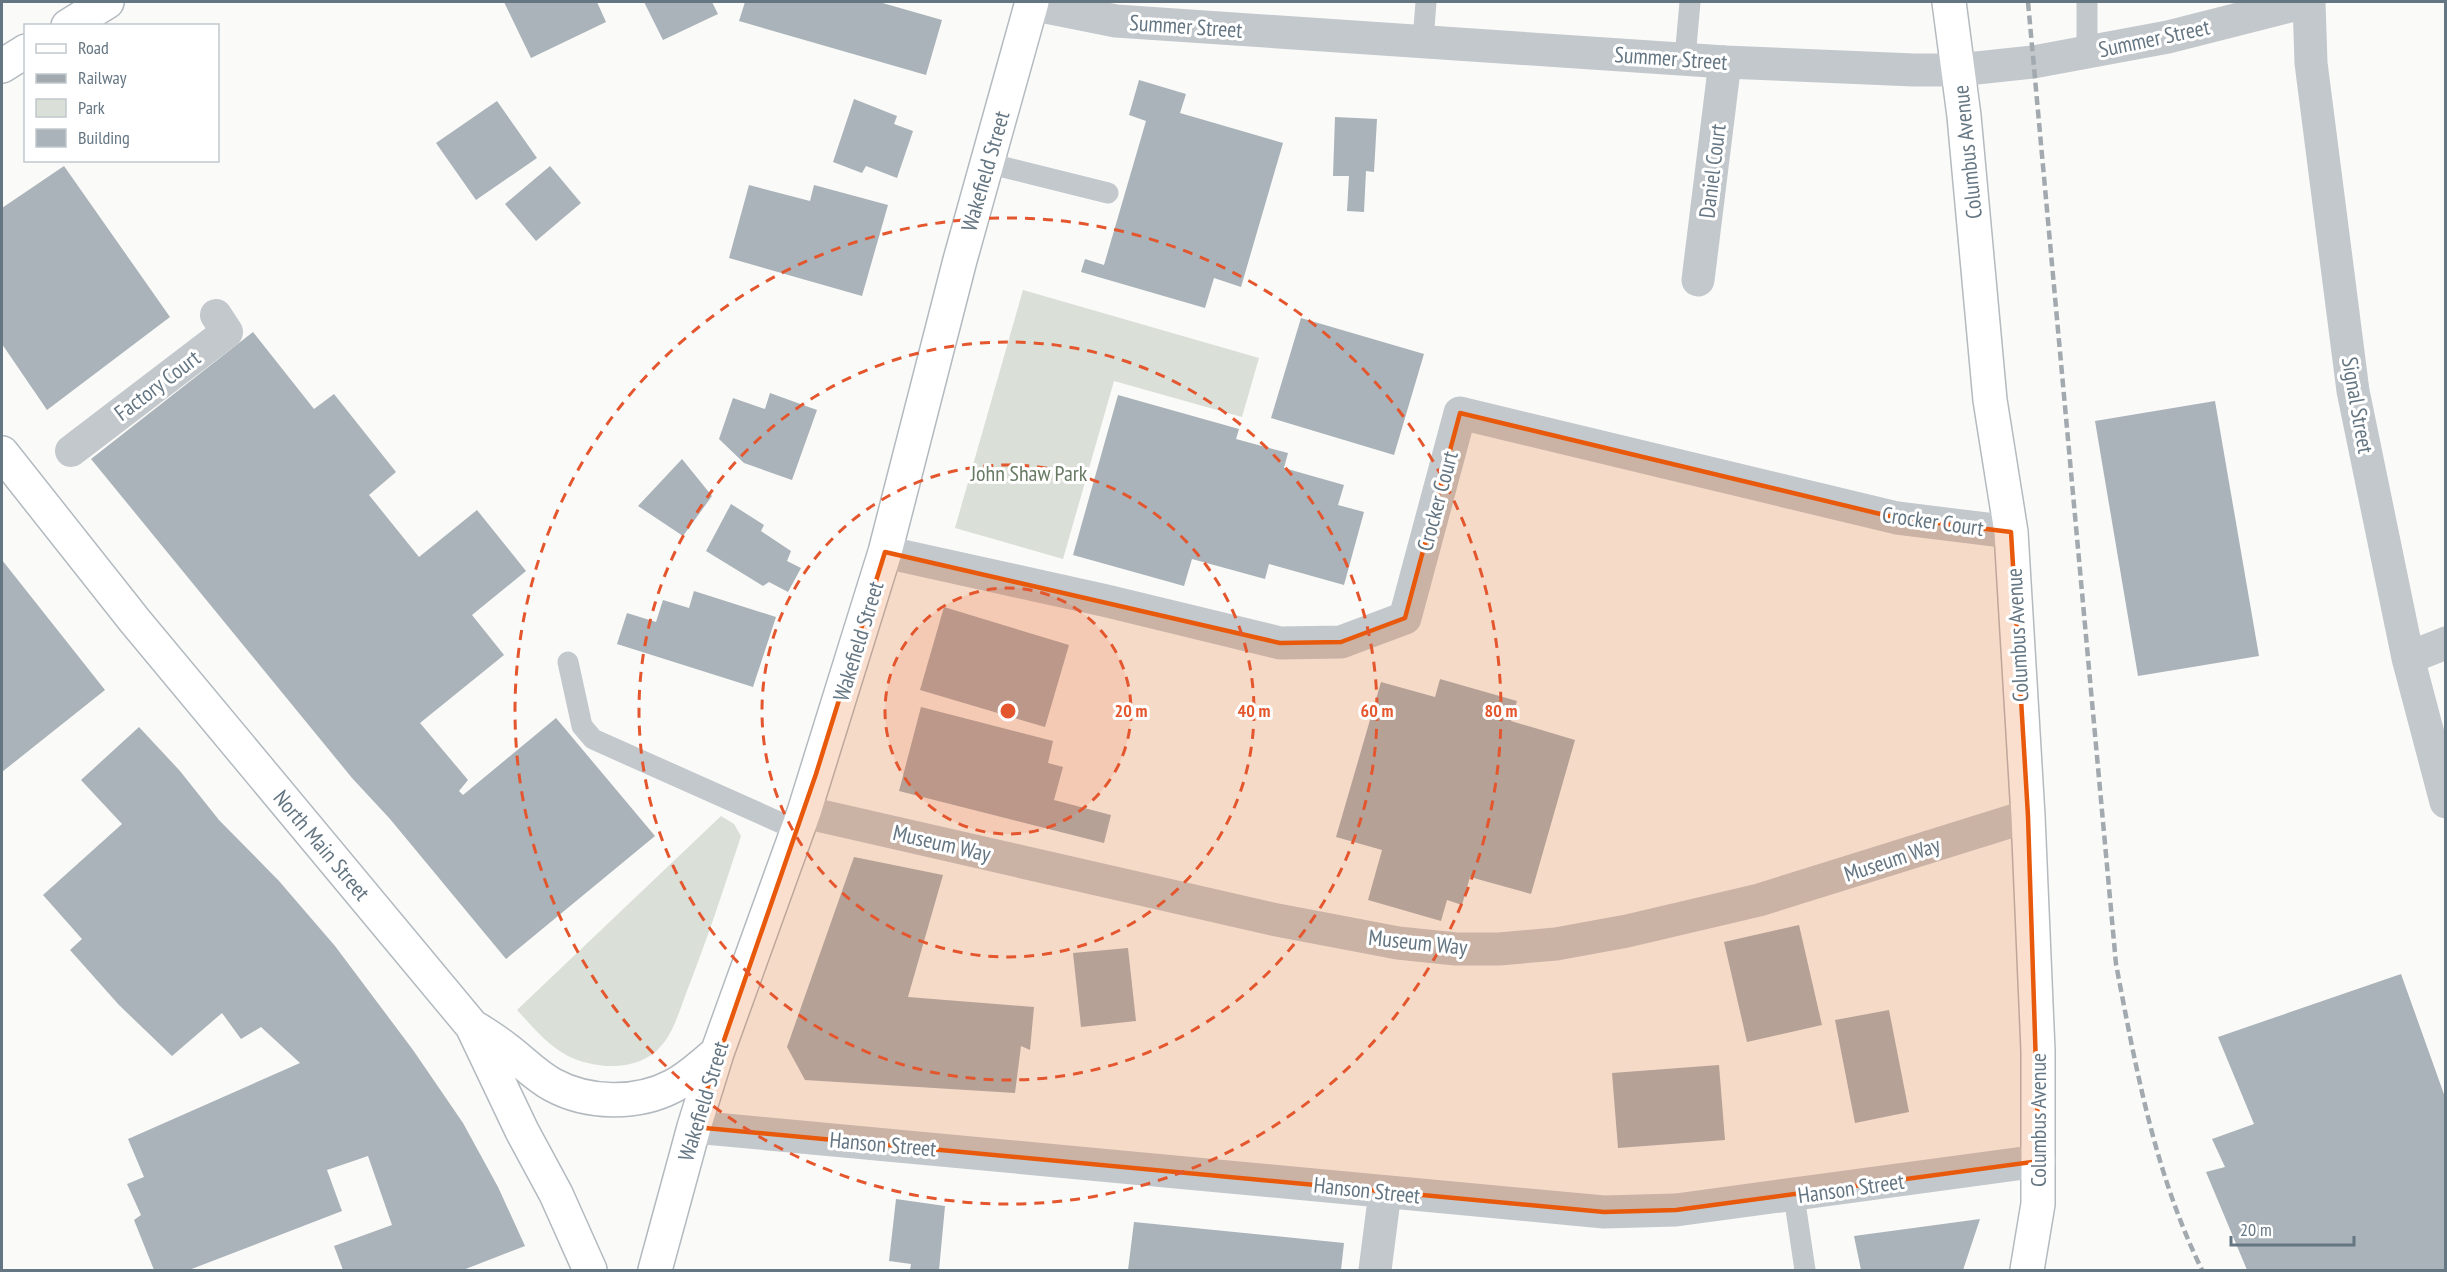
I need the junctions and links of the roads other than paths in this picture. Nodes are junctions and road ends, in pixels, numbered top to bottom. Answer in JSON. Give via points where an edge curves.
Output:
{"nodes":[{"id":1,"x":107,"y":2,"type":"edge"},
{"id":2,"x":1426,"y":2,"type":"edge"},
{"id":3,"x":1690,"y":2,"type":"edge"},
{"id":4,"x":1949,"y":2,"type":"edge"},
{"id":5,"x":2087,"y":2,"type":"edge"},
{"id":6,"x":2307,"y":2,"type":"edge"},
{"id":7,"x":1031,"y":3,"type":"edge"},
{"id":8,"x":2225,"y":12,"type":"edge"},
{"id":9,"x":71,"y":24,"type":"edge"},
{"id":10,"x":1423,"y":41,"type":"junction"},
{"id":11,"x":24,"y":52,"type":"edge"},
{"id":12,"x":2087,"y":52,"type":"junction"},
{"id":13,"x":1685,"y":58,"type":"junction"},
{"id":14,"x":1725,"y":62,"type":"junction"},
{"id":15,"x":2,"y":66,"type":"edge"},
{"id":16,"x":1958,"y":70,"type":"junction"},
{"id":17,"x":987,"y":163,"type":"junction"},
{"id":18,"x":1108,"y":193,"type":"dead end"},
{"id":19,"x":1698,"y":280,"type":"dead end"},
{"id":20,"x":216,"y":315,"type":"dead end"},
{"id":21,"x":71,"y":451,"type":"dead end"},
{"id":22,"x":2,"y":453,"type":"edge"},
{"id":23,"x":2011,"y":532,"type":"junction"},
{"id":24,"x":885,"y":552,"type":"junction"},
{"id":25,"x":2445,"y":643,"type":"edge"},
{"id":26,"x":2408,"y":658,"type":"junction"},
{"id":27,"x":568,"y":662,"type":"dead end"},
{"id":28,"x":2445,"y":802,"type":"edge"},
{"id":29,"x":2028,"y":816,"type":"junction"},
{"id":30,"x":800,"y":821,"type":"junction"},
{"id":31,"x":472,"y":1026,"type":"junction"},
{"id":32,"x":717,"y":1053,"type":"junction"},
{"id":33,"x":694,"y":1126,"type":"junction"},
{"id":34,"x":2039,"y":1161,"type":"junction"},
{"id":35,"x":1385,"y":1192,"type":"junction"},
{"id":36,"x":1794,"y":1196,"type":"junction"},
{"id":37,"x":585,"y":1269,"type":"edge"},
{"id":38,"x":655,"y":1270,"type":"edge"},
{"id":39,"x":1375,"y":1270,"type":"edge"},
{"id":40,"x":1805,"y":1270,"type":"edge"},
{"id":41,"x":2027,"y":1270,"type":"edge"}],
"edges":[{"from":1,"to":9,"type":"main road"},
{"from":2,"to":10,"type":"lane"},
{"from":3,"to":13,"type":"lane"},
{"from":4,"to":16,"type":"main road","name":"Columbus Avenue"},
{"from":5,"to":12,"type":"lane"},
{"from":6,"to":8,"type":"street","name":"Summer Street"},
{"from":6,"to":26,"type":"street","name":"Signal Street","via":[[2311,63],[2354,391]]},
{"from":7,"to":10,"type":"street","name":"Summer Street","via":[[1116,21]]},
{"from":7,"to":17,"type":"main road","name":"Wakefield Street"},
{"from":8,"to":12,"type":"street","name":"Summer Street","via":[[2168,37]]},
{"from":10,"to":13,"type":"street","name":"Summer Street"},
{"from":11,"to":15,"type":"main road"},
{"from":12,"to":16,"type":"street","name":"Summer Street"},
{"from":13,"to":14,"type":"street","name":"Summer Street"},
{"from":14,"to":16,"type":"street","name":"Summer Street"},
{"from":14,"to":19,"type":"street","name":"Daniel Court"},
{"from":16,"to":23,"type":"main road","name":"Columbus Avenue","via":[[1990,400]]},
{"from":17,"to":18,"type":"lane"},
{"from":17,"to":24,"type":"main road","name":"Wakefield Street"},
{"from":20,"to":21,"type":"street","name":"Factory Court","via":[[227,332]]},
{"from":22,"to":31,"type":"main road","name":"North Main Street","via":[[135,621]]},
{"from":23,"to":24,"type":"street","name":"Crocker Court","via":[[1897,518],[1460,413],[1405,618],[1341,642],[1280,643]]},
{"from":23,"to":29,"type":"main road","name":"Columbus Avenue"},
{"from":24,"to":30,"type":"main road","name":"Wakefield Street"},
{"from":25,"to":26,"type":"street"},
{"from":26,"to":28,"type":"street","name":"Signal Street"},
{"from":27,"to":30,"type":"lane","via":[[582,726],[593,739]]},
{"from":29,"to":30,"type":"street","name":"Museum Way","via":[[1770,897],[1556,944],[1499,949],[1398,943]]},
{"from":29,"to":34,"type":"main road","name":"Columbus Avenue"},
{"from":30,"to":32,"type":"main road","name":"Wakefield Street"},
{"from":31,"to":32,"type":"main road","via":[[553,1085],[582,1097],[606,1100],[657,1093],[687,1077]]},
{"from":31,"to":37,"type":"main road","name":"North Main Street","via":[[556,1194]]},
{"from":32,"to":33,"type":"main road","name":"Wakefield Street"},
{"from":33,"to":35,"type":"street","name":"Hanson Street"},
{"from":33,"to":38,"type":"main road","name":"Wakefield Street"},
{"from":34,"to":36,"type":"street","name":"Hanson Street"},
{"from":34,"to":41,"type":"main road","name":"Columbus Avenue","via":[[2038,1204]]},
{"from":35,"to":36,"type":"street","name":"Hanson Street","via":[[1604,1212],[1676,1210]]},
{"from":35,"to":39,"type":"street"},
{"from":36,"to":40,"type":"lane"}]}
